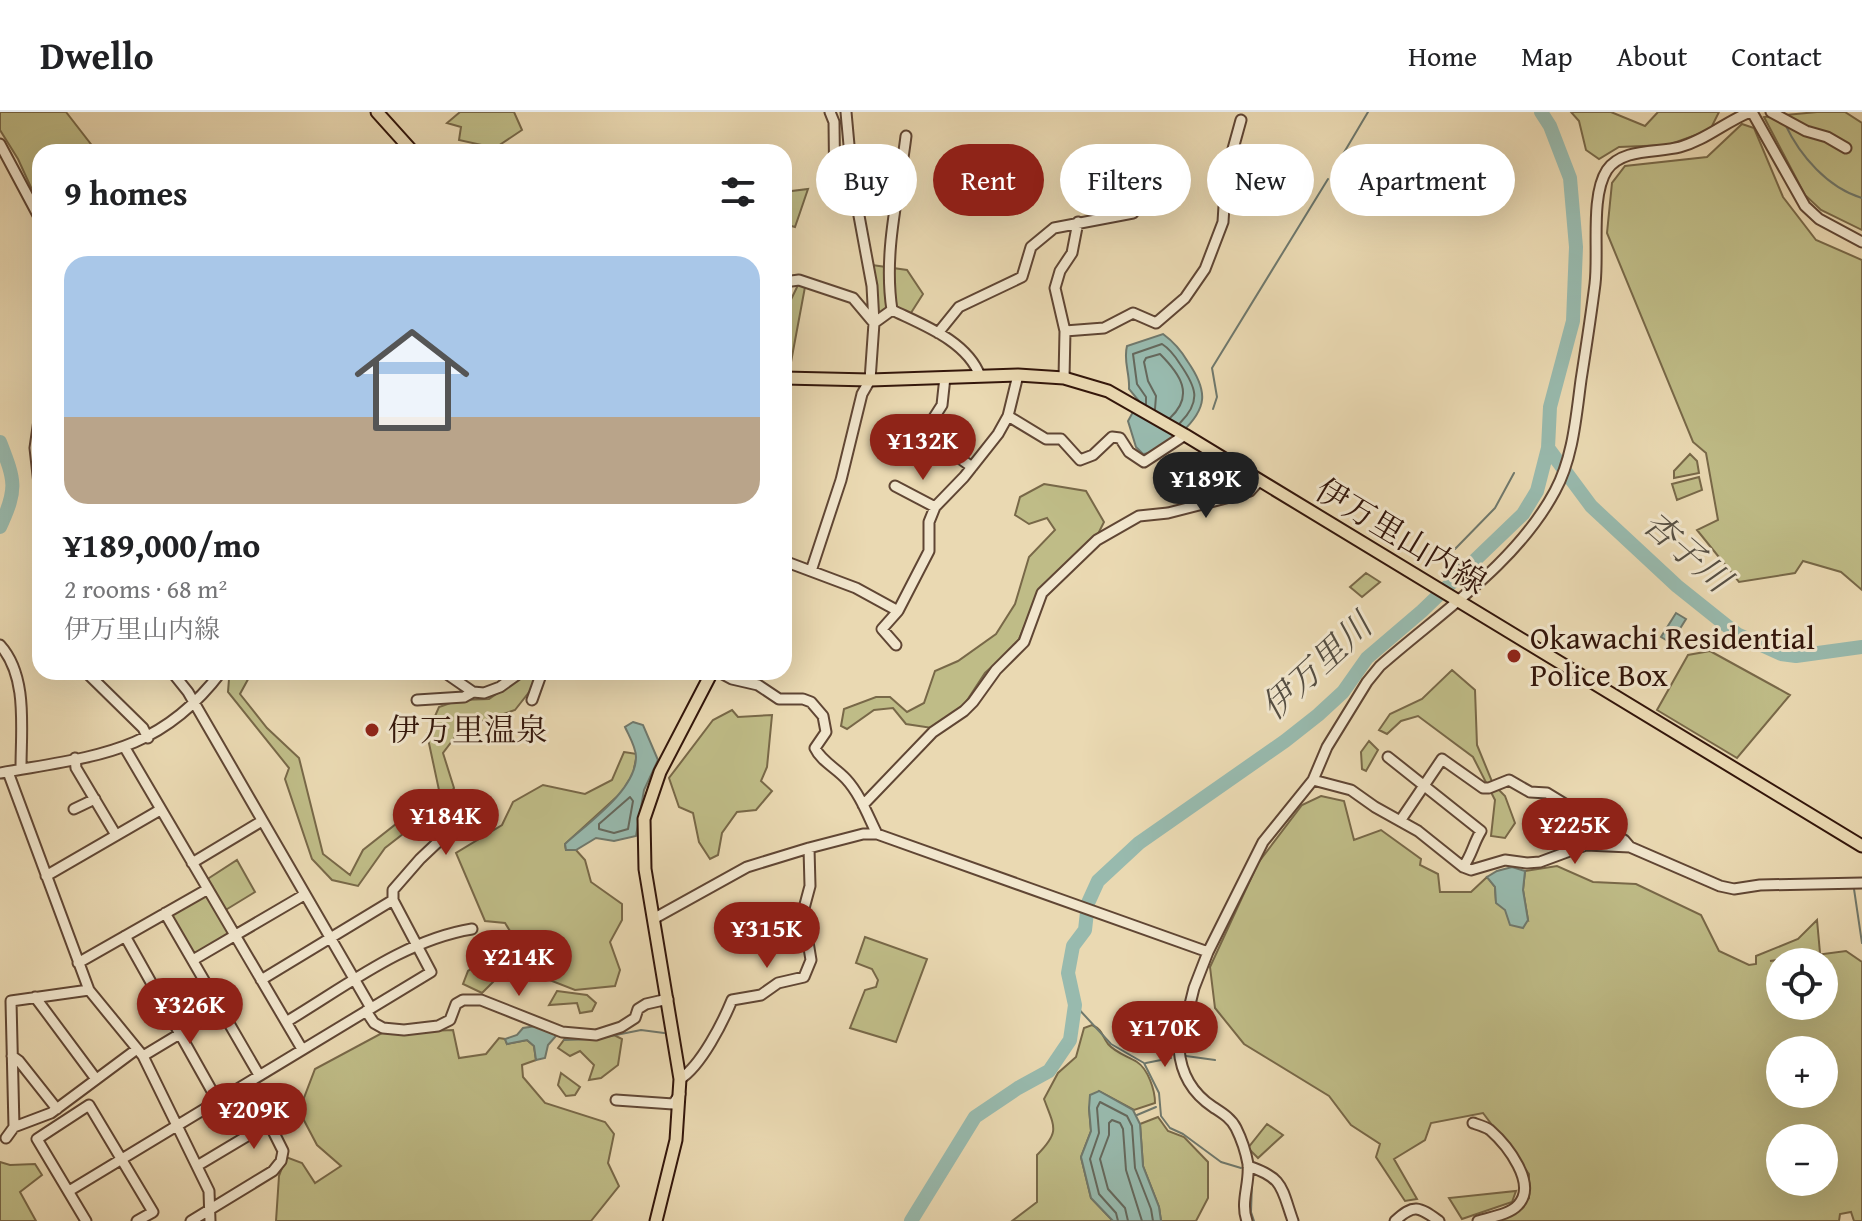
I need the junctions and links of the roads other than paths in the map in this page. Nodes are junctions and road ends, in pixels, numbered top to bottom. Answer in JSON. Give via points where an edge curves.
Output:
{"nodes":[{"id":1,"x":377,"y":112,"type":"edge"},
{"id":2,"x":830,"y":112,"type":"edge"},
{"id":3,"x":846,"y":112,"type":"edge"},
{"id":4,"x":1751,"y":112,"type":"edge"},
{"id":5,"x":1771,"y":112,"type":"edge"},
{"id":6,"x":1241,"y":120,"type":"dead end"},
{"id":7,"x":906,"y":136,"type":"dead end"},
{"id":8,"x":0,"y":144,"type":"edge"},
{"id":9,"x":406,"y":144,"type":"edge"},
{"id":10,"x":834,"y":144,"type":"edge"},
{"id":11,"x":1846,"y":148,"type":"dead end"},
{"id":12,"x":32,"y":204,"type":"edge"},
{"id":13,"x":1115,"y":216,"type":"edge"},
{"id":14,"x":1078,"y":222,"type":"junction"},
{"id":15,"x":1862,"y":242,"type":"edge"},
{"id":16,"x":792,"y":281,"type":"edge"},
{"id":17,"x":892,"y":310,"type":"junction"},
{"id":18,"x":874,"y":323,"type":"junction"},
{"id":19,"x":1065,"y":331,"type":"junction"},
{"id":20,"x":938,"y":333,"type":"junction"},
{"id":21,"x":1018,"y":375,"type":"junction"},
{"id":22,"x":980,"y":376,"type":"junction"},
{"id":23,"x":945,"y":377,"type":"junction"},
{"id":24,"x":792,"y":378,"type":"edge"},
{"id":25,"x":1064,"y":378,"type":"junction"},
{"id":26,"x":870,"y":380,"type":"junction"},
{"id":27,"x":1008,"y":416,"type":"junction"},
{"id":28,"x":1185,"y":435,"type":"junction"},
{"id":29,"x":972,"y":467,"type":"junction"},
{"id":30,"x":1260,"y":480,"type":"junction"},
{"id":31,"x":895,"y":486,"type":"dead end"},
{"id":32,"x":935,"y":507,"type":"junction"},
{"id":33,"x":792,"y":564,"type":"edge"},
{"id":34,"x":811,"y":571,"type":"junction"},
{"id":35,"x":1456,"y":600,"type":"junction"},
{"id":36,"x":898,"y":611,"type":"junction"},
{"id":37,"x":0,"y":645,"type":"edge"},
{"id":38,"x":896,"y":645,"type":"dead end"},
{"id":39,"x":94,"y":680,"type":"edge"},
{"id":40,"x":178,"y":680,"type":"edge"},
{"id":41,"x":214,"y":680,"type":"edge"},
{"id":42,"x":456,"y":680,"type":"edge"},
{"id":43,"x":510,"y":680,"type":"edge"},
{"id":44,"x":539,"y":680,"type":"edge"},
{"id":45,"x":708,"y":680,"type":"edge"},
{"id":46,"x":736,"y":680,"type":"edge"},
{"id":47,"x":473,"y":692,"type":"junction"},
{"id":48,"x":417,"y":700,"type":"dead end"},
{"id":49,"x":532,"y":700,"type":"dead end"},
{"id":50,"x":195,"y":704,"type":"junction"},
{"id":51,"x":148,"y":738,"type":"junction"},
{"id":52,"x":125,"y":748,"type":"junction"},
{"id":53,"x":1388,"y":757,"type":"dead end"},
{"id":54,"x":75,"y":758,"type":"junction"},
{"id":55,"x":21,"y":768,"type":"junction"},
{"id":56,"x":4,"y":772,"type":"edge"},
{"id":57,"x":1313,"y":780,"type":"junction"},
{"id":58,"x":1423,"y":785,"type":"junction"},
{"id":59,"x":95,"y":799,"type":"junction"},
{"id":60,"x":477,"y":805,"type":"dead end"},
{"id":61,"x":863,"y":805,"type":"junction"},
{"id":62,"x":74,"y":809,"type":"dead end"},
{"id":63,"x":160,"y":810,"type":"junction"},
{"id":64,"x":262,"y":821,"type":"junction"},
{"id":65,"x":1400,"y":821,"type":"junction"},
{"id":66,"x":877,"y":834,"type":"junction"},
{"id":67,"x":116,"y":835,"type":"junction"},
{"id":68,"x":1862,"y":846,"type":"edge"},
{"id":69,"x":1630,"y":847,"type":"junction"},
{"id":70,"x":809,"y":848,"type":"junction"},
{"id":71,"x":192,"y":863,"type":"junction"},
{"id":72,"x":1463,"y":867,"type":"junction"},
{"id":73,"x":46,"y":876,"type":"junction"},
{"id":74,"x":1862,"y":883,"type":"edge"},
{"id":75,"x":208,"y":889,"type":"junction"},
{"id":76,"x":304,"y":895,"type":"junction"},
{"id":77,"x":393,"y":900,"type":"junction"},
{"id":78,"x":165,"y":913,"type":"junction"},
{"id":79,"x":655,"y":918,"type":"junction"},
{"id":80,"x":472,"y":929,"type":"dead end"},
{"id":81,"x":125,"y":936,"type":"junction"},
{"id":82,"x":235,"y":936,"type":"junction"},
{"id":83,"x":330,"y":938,"type":"junction"},
{"id":84,"x":417,"y":944,"type":"junction"},
{"id":85,"x":1208,"y":952,"type":"junction"},
{"id":86,"x":193,"y":960,"type":"junction"},
{"id":87,"x":78,"y":963,"type":"junction"},
{"id":88,"x":261,"y":980,"type":"junction"},
{"id":89,"x":355,"y":981,"type":"junction"},
{"id":90,"x":89,"y":990,"type":"junction"},
{"id":91,"x":35,"y":997,"type":"junction"},
{"id":92,"x":668,"y":999,"type":"junction"},
{"id":93,"x":221,"y":1009,"type":"junction"},
{"id":94,"x":368,"y":1010,"type":"junction"},
{"id":95,"x":286,"y":1022,"type":"junction"},
{"id":96,"x":180,"y":1033,"type":"junction"},
{"id":97,"x":302,"y":1049,"type":"junction"},
{"id":98,"x":140,"y":1052,"type":"junction"},
{"id":99,"x":12,"y":1056,"type":"junction"},
{"id":100,"x":259,"y":1075,"type":"junction"},
{"id":101,"x":96,"y":1079,"type":"junction"},
{"id":102,"x":680,"y":1079,"type":"junction"},
{"id":103,"x":680,"y":1094,"type":"junction"},
{"id":104,"x":217,"y":1100,"type":"junction"},
{"id":105,"x":616,"y":1100,"type":"dead end"},
{"id":106,"x":294,"y":1108,"type":"dead end"},
{"id":107,"x":57,"y":1109,"type":"junction"},
{"id":108,"x":269,"y":1123,"type":"junction"},
{"id":109,"x":1473,"y":1123,"type":"dead end"},
{"id":110,"x":177,"y":1125,"type":"junction"},
{"id":111,"x":14,"y":1127,"type":"junction"},
{"id":112,"x":6,"y":1138,"type":"dead end"},
{"id":113,"x":121,"y":1159,"type":"junction"},
{"id":114,"x":197,"y":1166,"type":"junction"},
{"id":115,"x":1248,"y":1166,"type":"junction"},
{"id":116,"x":69,"y":1191,"type":"junction"},
{"id":117,"x":212,"y":1209,"type":"junction"},
{"id":118,"x":86,"y":1221,"type":"edge"},
{"id":119,"x":137,"y":1221,"type":"edge"},
{"id":120,"x":191,"y":1221,"type":"edge"},
{"id":121,"x":210,"y":1221,"type":"edge"},
{"id":122,"x":656,"y":1221,"type":"edge"},
{"id":123,"x":1247,"y":1221,"type":"edge"},
{"id":124,"x":1293,"y":1221,"type":"edge"},
{"id":125,"x":1395,"y":1221,"type":"edge"},
{"id":126,"x":1439,"y":1221,"type":"edge"},
{"id":127,"x":1478,"y":1221,"type":"edge"}],
"edges":[{"from":1,"to":9,"type":"main road"},
{"from":2,"to":10,"type":"street"},
{"from":3,"to":18,"type":"street"},
{"from":4,"to":15,"type":"street","via":[[1805,206]]},
{"from":4,"to":35,"type":"street","via":[[1698,142],[1631,154],[1608,168],[1598,206],[1595,281],[1571,446],[1556,489],[1519,543]]},
{"from":5,"to":11,"type":"street"},
{"from":6,"to":19,"type":"street","via":[[1226,174],[1223,222],[1196,286],[1156,323],[1133,313],[1104,328]]},
{"from":7,"to":17,"type":"street","via":[[889,253]]},
{"from":8,"to":12,"type":"street"},
{"from":13,"to":14,"type":"street"},
{"from":14,"to":19,"type":"street","via":[[1072,253],[1055,288]]},
{"from":14,"to":20,"type":"street","via":[[1054,228],[1031,247],[1022,277],[959,307]]},
{"from":16,"to":18,"type":"street","via":[[853,298]]},
{"from":17,"to":18,"type":"street"},
{"from":17,"to":20,"type":"street"},
{"from":18,"to":26,"type":"street"},
{"from":19,"to":25,"type":"street"},
{"from":20,"to":22,"type":"street","via":[[974,361]]},
{"from":21,"to":22,"type":"main road","name":"伊万里山内線"},
{"from":21,"to":25,"type":"main road","name":"伊万里山内線"},
{"from":21,"to":27,"type":"street"},
{"from":22,"to":23,"type":"main road","name":"伊万里山内線"},
{"from":23,"to":26,"type":"main road","name":"伊万里山内線"},
{"from":23,"to":29,"type":"street","via":[[942,405],[924,433]]},
{"from":24,"to":26,"type":"main road","name":"伊万里山内線"},
{"from":25,"to":28,"type":"main road","name":"伊万里山内線","via":[[1108,391]]},
{"from":26,"to":34,"type":"street"},
{"from":27,"to":28,"type":"street","via":[[1046,439],[1061,439],[1080,460],[1112,437],[1120,438],[1144,462]]},
{"from":27,"to":29,"type":"street"},
{"from":28,"to":30,"type":"main road","name":"伊万里山内線"},
{"from":29,"to":32,"type":"street"},
{"from":30,"to":35,"type":"main road","name":"伊万里山内線"},
{"from":30,"to":61,"type":"street","via":[[1250,491],[1230,497],[1139,516],[1097,540],[1042,593],[1024,642],[973,702],[933,732]]},
{"from":31,"to":32,"type":"street"},
{"from":32,"to":36,"type":"street","via":[[929,551]]},
{"from":33,"to":34,"type":"street"},
{"from":34,"to":36,"type":"street"},
{"from":35,"to":57,"type":"street","via":[[1367,682]]},
{"from":35,"to":68,"type":"main road","name":"伊万里山内線"},
{"from":36,"to":38,"type":"street","via":[[882,629]]},
{"from":37,"to":55,"type":"street","via":[[21,693]]},
{"from":39,"to":51,"type":"street"},
{"from":40,"to":50,"type":"street"},
{"from":41,"to":50,"type":"street"},
{"from":42,"to":47,"type":"street"},
{"from":43,"to":47,"type":"street","via":[[484,693]]},
{"from":44,"to":49,"type":"street"},
{"from":45,"to":79,"type":"main road","via":[[660,772],[644,819],[643,850]]},
{"from":46,"to":61,"type":"street","via":[[758,685],[779,699],[811,702],[823,716],[826,732],[815,748],[818,755],[847,780]]},
{"from":47,"to":48,"type":"street"},
{"from":50,"to":51,"type":"street"},
{"from":50,"to":64,"type":"street"},
{"from":51,"to":52,"type":"street"},
{"from":52,"to":54,"type":"street"},
{"from":52,"to":63,"type":"street"},
{"from":53,"to":58,"type":"street"},
{"from":54,"to":55,"type":"street"},
{"from":54,"to":59,"type":"street"},
{"from":55,"to":56,"type":"street"},
{"from":56,"to":73,"type":"street"},
{"from":57,"to":65,"type":"street","via":[[1351,790]]},
{"from":57,"to":85,"type":"street","via":[[1263,842]]},
{"from":58,"to":65,"type":"street"},
{"from":58,"to":69,"type":"street","via":[[1442,759],[1483,788],[1509,780],[1530,792],[1547,793]]},
{"from":58,"to":72,"type":"street","via":[[1481,831]]},
{"from":59,"to":62,"type":"street"},
{"from":59,"to":67,"type":"street"},
{"from":60,"to":77,"type":"street","via":[[420,859],[393,890]]},
{"from":61,"to":66,"type":"street"},
{"from":63,"to":67,"type":"street"},
{"from":63,"to":71,"type":"street"},
{"from":64,"to":71,"type":"street"},
{"from":64,"to":76,"type":"street"},
{"from":65,"to":72,"type":"street"},
{"from":66,"to":70,"type":"street"},
{"from":66,"to":85,"type":"street"},
{"from":67,"to":73,"type":"street"},
{"from":69,"to":72,"type":"street","via":[[1586,845],[1540,862],[1505,860],[1471,870]]},
{"from":69,"to":74,"type":"street","via":[[1734,889]]},
{"from":70,"to":79,"type":"street","via":[[747,867]]},
{"from":70,"to":102,"type":"street","via":[[810,886],[803,912],[811,960],[804,977],[778,983],[761,995],[732,1000],[693,1068]]},
{"from":71,"to":75,"type":"street"},
{"from":73,"to":87,"type":"street"},
{"from":75,"to":78,"type":"street"},
{"from":75,"to":82,"type":"street"},
{"from":76,"to":82,"type":"street"},
{"from":76,"to":83,"type":"street"},
{"from":77,"to":83,"type":"street"},
{"from":77,"to":84,"type":"street"},
{"from":78,"to":81,"type":"street"},
{"from":78,"to":86,"type":"street"},
{"from":79,"to":92,"type":"main road"},
{"from":80,"to":84,"type":"street"},
{"from":81,"to":87,"type":"street"},
{"from":81,"to":96,"type":"street"},
{"from":82,"to":86,"type":"street"},
{"from":82,"to":88,"type":"street"},
{"from":83,"to":88,"type":"street"},
{"from":83,"to":89,"type":"street"},
{"from":84,"to":89,"type":"street"},
{"from":84,"to":94,"type":"street","via":[[431,972]]},
{"from":85,"to":115,"type":"street","via":[[1194,988],[1180,1059],[1199,1097],[1237,1128]]},
{"from":86,"to":93,"type":"street"},
{"from":87,"to":90,"type":"street"},
{"from":88,"to":95,"type":"street"},
{"from":89,"to":94,"type":"street"},
{"from":89,"to":95,"type":"street"},
{"from":90,"to":91,"type":"street"},
{"from":90,"to":98,"type":"street"},
{"from":91,"to":99,"type":"street","via":[[11,1001]]},
{"from":91,"to":101,"type":"street"},
{"from":92,"to":94,"type":"street","via":[[646,1004],[621,1027],[596,1035],[562,1032],[481,1000],[463,1000],[450,1020],[427,1028],[383,1028]]},
{"from":92,"to":102,"type":"main road"},
{"from":93,"to":96,"type":"street"},
{"from":93,"to":100,"type":"street"},
{"from":94,"to":97,"type":"street"},
{"from":95,"to":97,"type":"street"},
{"from":96,"to":98,"type":"street"},
{"from":96,"to":104,"type":"street"},
{"from":97,"to":100,"type":"street"},
{"from":98,"to":101,"type":"street"},
{"from":98,"to":110,"type":"street"},
{"from":99,"to":107,"type":"street"},
{"from":99,"to":111,"type":"street"},
{"from":100,"to":104,"type":"street"},
{"from":101,"to":107,"type":"street"},
{"from":102,"to":103,"type":"main road"},
{"from":103,"to":105,"type":"street","via":[[673,1104]]},
{"from":103,"to":122,"type":"main road","via":[[676,1140]]},
{"from":104,"to":110,"type":"street"},
{"from":106,"to":108,"type":"street"},
{"from":107,"to":111,"type":"street"},
{"from":108,"to":114,"type":"street"},
{"from":108,"to":117,"type":"street","via":[[282,1146],[281,1161]]},
{"from":109,"to":127,"type":"street","via":[[1489,1129],[1524,1174],[1525,1186],[1520,1204]]},
{"from":110,"to":113,"type":"street"},
{"from":110,"to":114,"type":"street"},
{"from":111,"to":112,"type":"street"},
{"from":113,"to":116,"type":"street"},
{"from":113,"to":116,"type":"street","via":[[89,1105],[37,1139]]},
{"from":113,"to":119,"type":"street","via":[[153,1212]]},
{"from":114,"to":117,"type":"street"},
{"from":115,"to":123,"type":"street"},
{"from":115,"to":124,"type":"street","via":[[1275,1177]]},
{"from":116,"to":118,"type":"street"},
{"from":117,"to":120,"type":"street"},
{"from":117,"to":121,"type":"street"},
{"from":125,"to":126,"type":"street","via":[[1414,1208]]}]}
